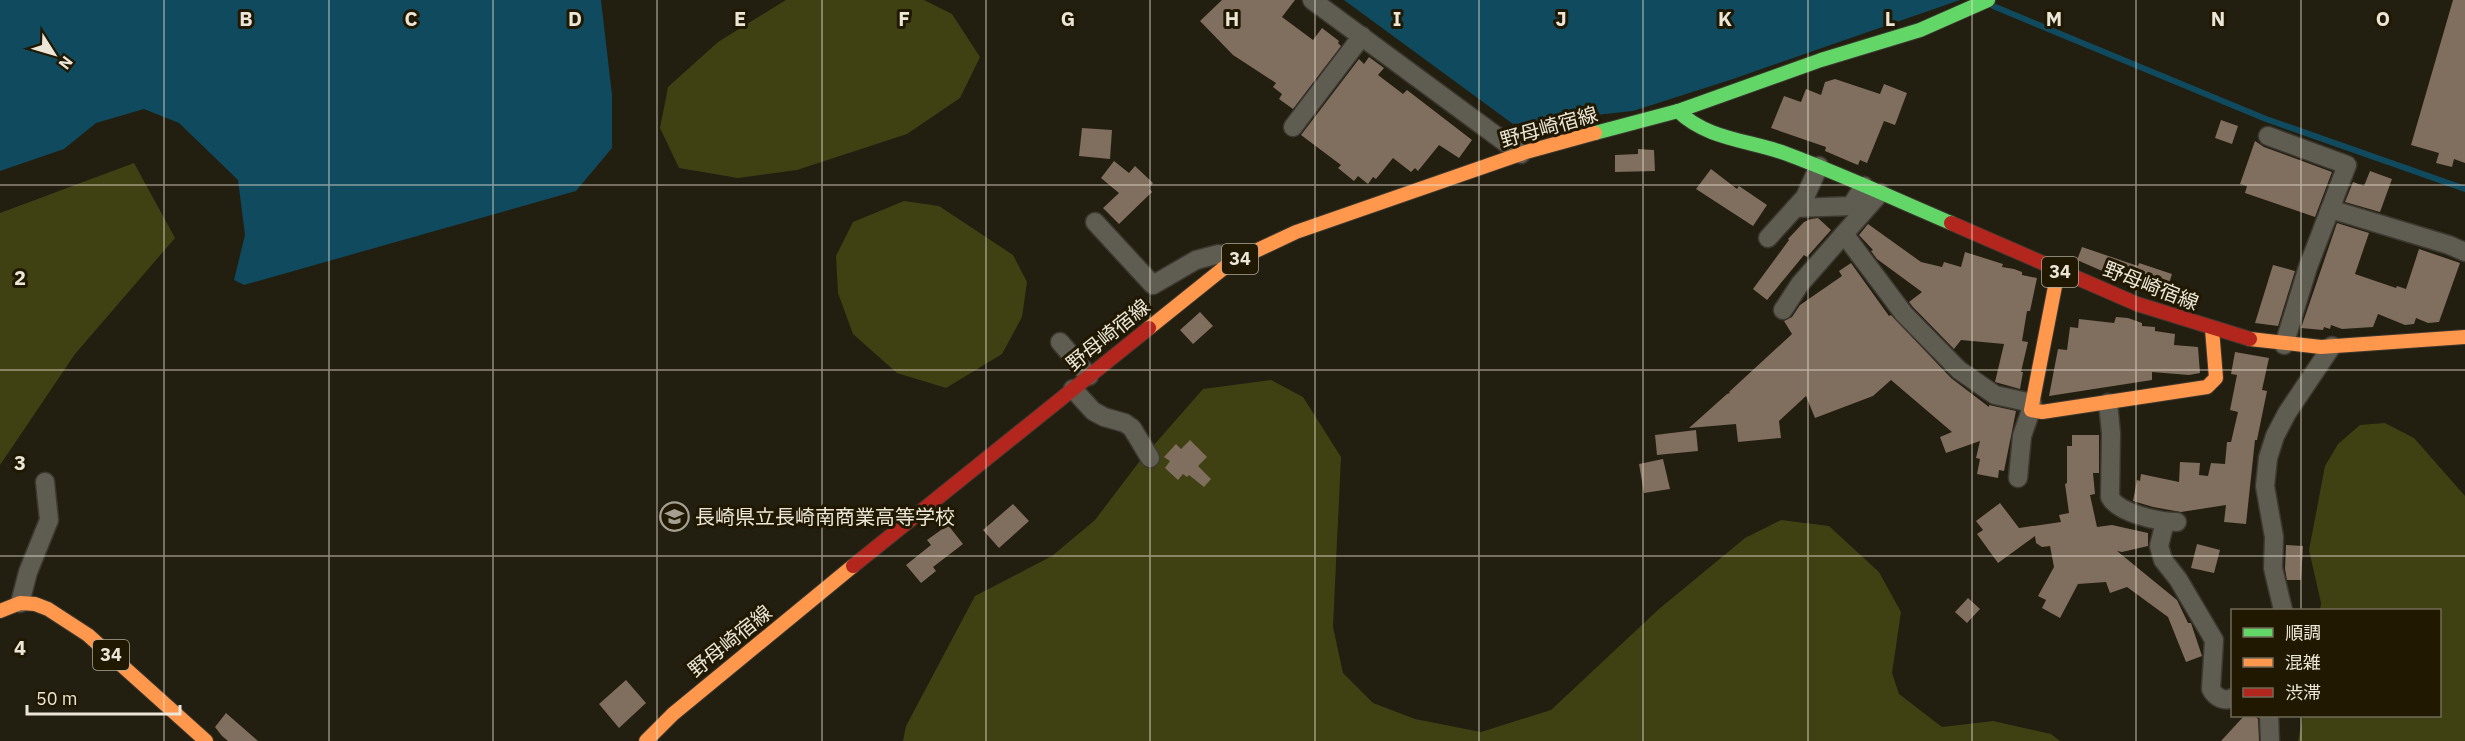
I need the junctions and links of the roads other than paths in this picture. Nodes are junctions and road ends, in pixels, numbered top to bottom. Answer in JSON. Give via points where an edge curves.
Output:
{"nodes":[{"id":1,"x":1312,"y":0,"type":"edge"},
{"id":2,"x":1988,"y":0,"type":"edge"},
{"id":3,"x":1362,"y":36,"type":"junction"},
{"id":4,"x":1678,"y":111,"type":"junction"},
{"id":5,"x":1293,"y":127,"type":"dead end"},
{"id":6,"x":2268,"y":136,"type":"dead end"},
{"id":7,"x":1521,"y":154,"type":"junction"},
{"id":8,"x":1819,"y":166,"type":"junction"},
{"id":9,"x":1872,"y":189,"type":"junction"},
{"id":10,"x":1795,"y":208,"type":"junction"},
{"id":11,"x":2330,"y":209,"type":"junction"},
{"id":12,"x":1095,"y":222,"type":"dead end"},
{"id":13,"x":1844,"y":234,"type":"junction"},
{"id":14,"x":1768,"y":238,"type":"dead end"},
{"id":15,"x":2465,"y":252,"type":"edge"},
{"id":16,"x":1230,"y":263,"type":"junction"},
{"id":17,"x":2058,"y":271,"type":"junction"},
{"id":18,"x":1783,"y":310,"type":"dead end"},
{"id":19,"x":2212,"y":329,"type":"junction"},
{"id":20,"x":2465,"y":337,"type":"edge"},
{"id":21,"x":1060,"y":342,"type":"dead end"},
{"id":22,"x":2284,"y":345,"type":"junction"},
{"id":23,"x":2332,"y":346,"type":"junction"},
{"id":24,"x":1089,"y":376,"type":"junction"},
{"id":25,"x":1073,"y":389,"type":"junction"},
{"id":26,"x":2108,"y":403,"type":"junction"},
{"id":27,"x":2031,"y":407,"type":"junction"},
{"id":28,"x":1150,"y":458,"type":"dead end"},
{"id":29,"x":2018,"y":478,"type":"dead end"},
{"id":30,"x":45,"y":482,"type":"dead end"},
{"id":31,"x":20,"y":603,"type":"junction"},
{"id":32,"x":2283,"y":609,"type":"edge"},
{"id":33,"x":0,"y":610,"type":"edge"},
{"id":34,"x":2231,"y":699,"type":"edge"},
{"id":35,"x":206,"y":741,"type":"edge"},
{"id":36,"x":646,"y":741,"type":"edge"}],
"edges":[{"from":1,"to":3,"type":"street"},
{"from":2,"to":4,"type":"main road","name":"野母崎宿線","number":"34","via":[[1920,30]]},
{"from":3,"to":5,"type":"street"},
{"from":3,"to":7,"type":"street"},
{"from":4,"to":7,"type":"main road","name":"野母崎宿線","number":"34"},
{"from":4,"to":8,"type":"main road","name":"野母崎宿線","number":"34","via":[[1708,133],[1768,147]]},
{"from":6,"to":11,"type":"street","via":[[2347,165]]},
{"from":7,"to":16,"type":"main road","name":"野母崎宿線","number":"34","via":[[1296,232]]},
{"from":8,"to":9,"type":"main road","name":"野母崎宿線","number":"34"},
{"from":8,"to":10,"type":"street","via":[[1805,197]]},
{"from":9,"to":10,"type":"street","via":[[1851,206]]},
{"from":9,"to":13,"type":"street"},
{"from":9,"to":17,"type":"main road","name":"野母崎宿線","number":"34"},
{"from":10,"to":14,"type":"street"},
{"from":11,"to":15,"type":"street"},
{"from":11,"to":22,"type":"street"},
{"from":12,"to":16,"type":"street","via":[[1153,285],[1196,260],[1219,254]]},
{"from":13,"to":18,"type":"street","via":[[1800,284]]},
{"from":13,"to":27,"type":"street","via":[[1904,314],[1959,370],[1995,395]]},
{"from":16,"to":24,"type":"main road","name":"野母崎宿線","number":"34"},
{"from":17,"to":19,"type":"main road","name":"野母崎宿線","number":"34"},
{"from":17,"to":27,"type":"main road"},
{"from":19,"to":22,"type":"main road","name":"野母崎宿線","number":"34"},
{"from":19,"to":26,"type":"main road","via":[[2216,378],[2207,387]]},
{"from":20,"to":23,"type":"main road","name":"野母崎宿線","number":"34"},
{"from":21,"to":24,"type":"street"},
{"from":22,"to":23,"type":"main road","name":"野母崎宿線","number":"34"},
{"from":23,"to":32,"type":"street","via":[[2287,413],[2268,458],[2265,486],[2274,537],[2273,568]]},
{"from":24,"to":25,"type":"main road","name":"野母崎宿線","number":"34"},
{"from":25,"to":28,"type":"street","via":[[1093,411],[1132,428]]},
{"from":25,"to":36,"type":"main road","name":"野母崎宿線","number":"34","via":[[742,655]]},
{"from":26,"to":27,"type":"main road","via":[[2042,412]]},
{"from":26,"to":34,"type":"street","via":[[2110,497],[2124,510],[2171,522],[2159,546],[2163,560],[2214,640],[2211,689],[2218,697]]},
{"from":27,"to":29,"type":"street","via":[[2022,436]]},
{"from":30,"to":31,"type":"street","via":[[49,520]]},
{"from":31,"to":33,"type":"main road"},
{"from":31,"to":35,"type":"main road","number":"34","via":[[48,609],[88,635]]}]}
